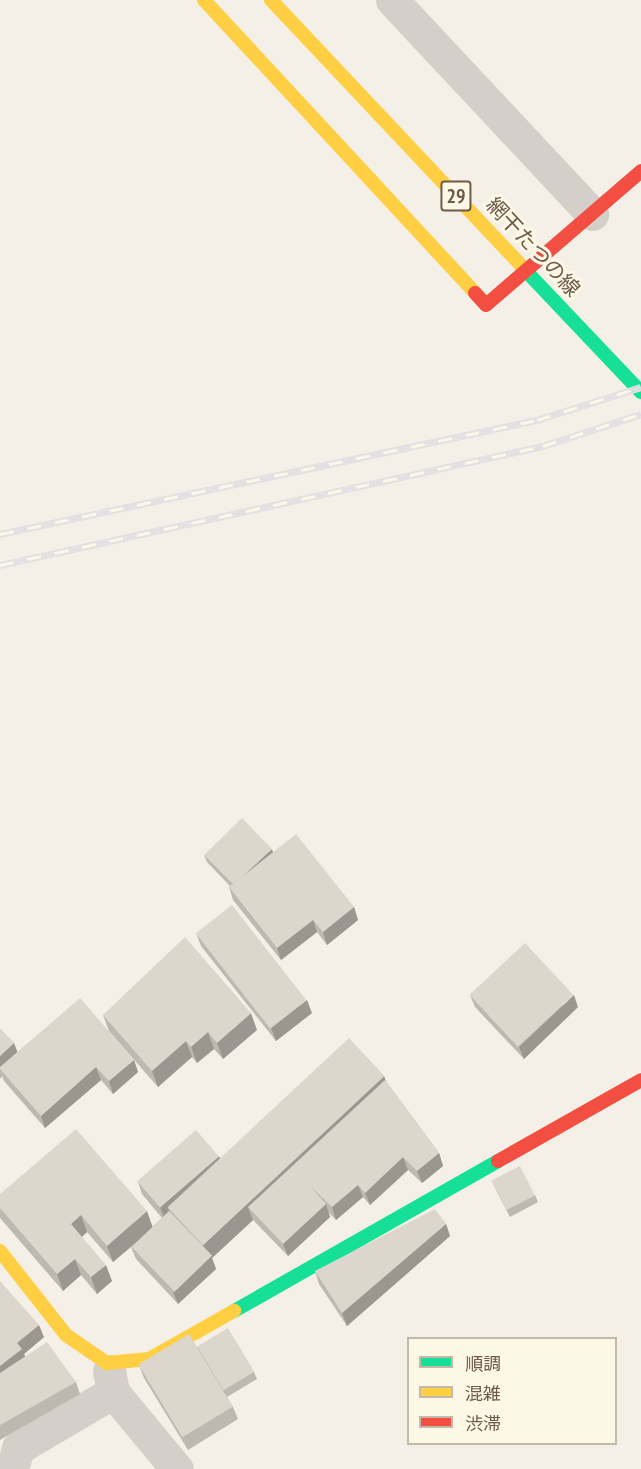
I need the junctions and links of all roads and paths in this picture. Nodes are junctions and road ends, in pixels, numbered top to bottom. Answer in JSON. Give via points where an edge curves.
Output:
{"nodes":[{"id":1,"x":204,"y":0,"type":"edge"},
{"id":2,"x":271,"y":0,"type":"edge"},
{"id":3,"x":392,"y":0,"type":"edge"},
{"id":4,"x":641,"y":171,"type":"edge"},
{"id":5,"x":592,"y":214,"type":"junction"},
{"id":6,"x":641,"y":392,"type":"edge"},
{"id":7,"x":641,"y":1080,"type":"edge"},
{"id":8,"x":0,"y":1251,"type":"edge"},
{"id":9,"x":110,"y":1377,"type":"junction"},
{"id":10,"x":12,"y":1469,"type":"edge"},
{"id":11,"x":177,"y":1469,"type":"edge"}],
"edges":[{"from":1,"to":5,"type":"street","via":[[486,305]]},
{"from":2,"to":6,"type":"street","name":"網干たつの線","number":"29"},
{"from":3,"to":5,"type":"street"},
{"from":4,"to":5,"type":"street"},
{"from":7,"to":9,"type":"street","via":[[149,1359]]},
{"from":8,"to":9,"type":"street","via":[[66,1335]]},
{"from":9,"to":10,"type":"street","via":[[18,1448]]},
{"from":9,"to":11,"type":"street"}]}
